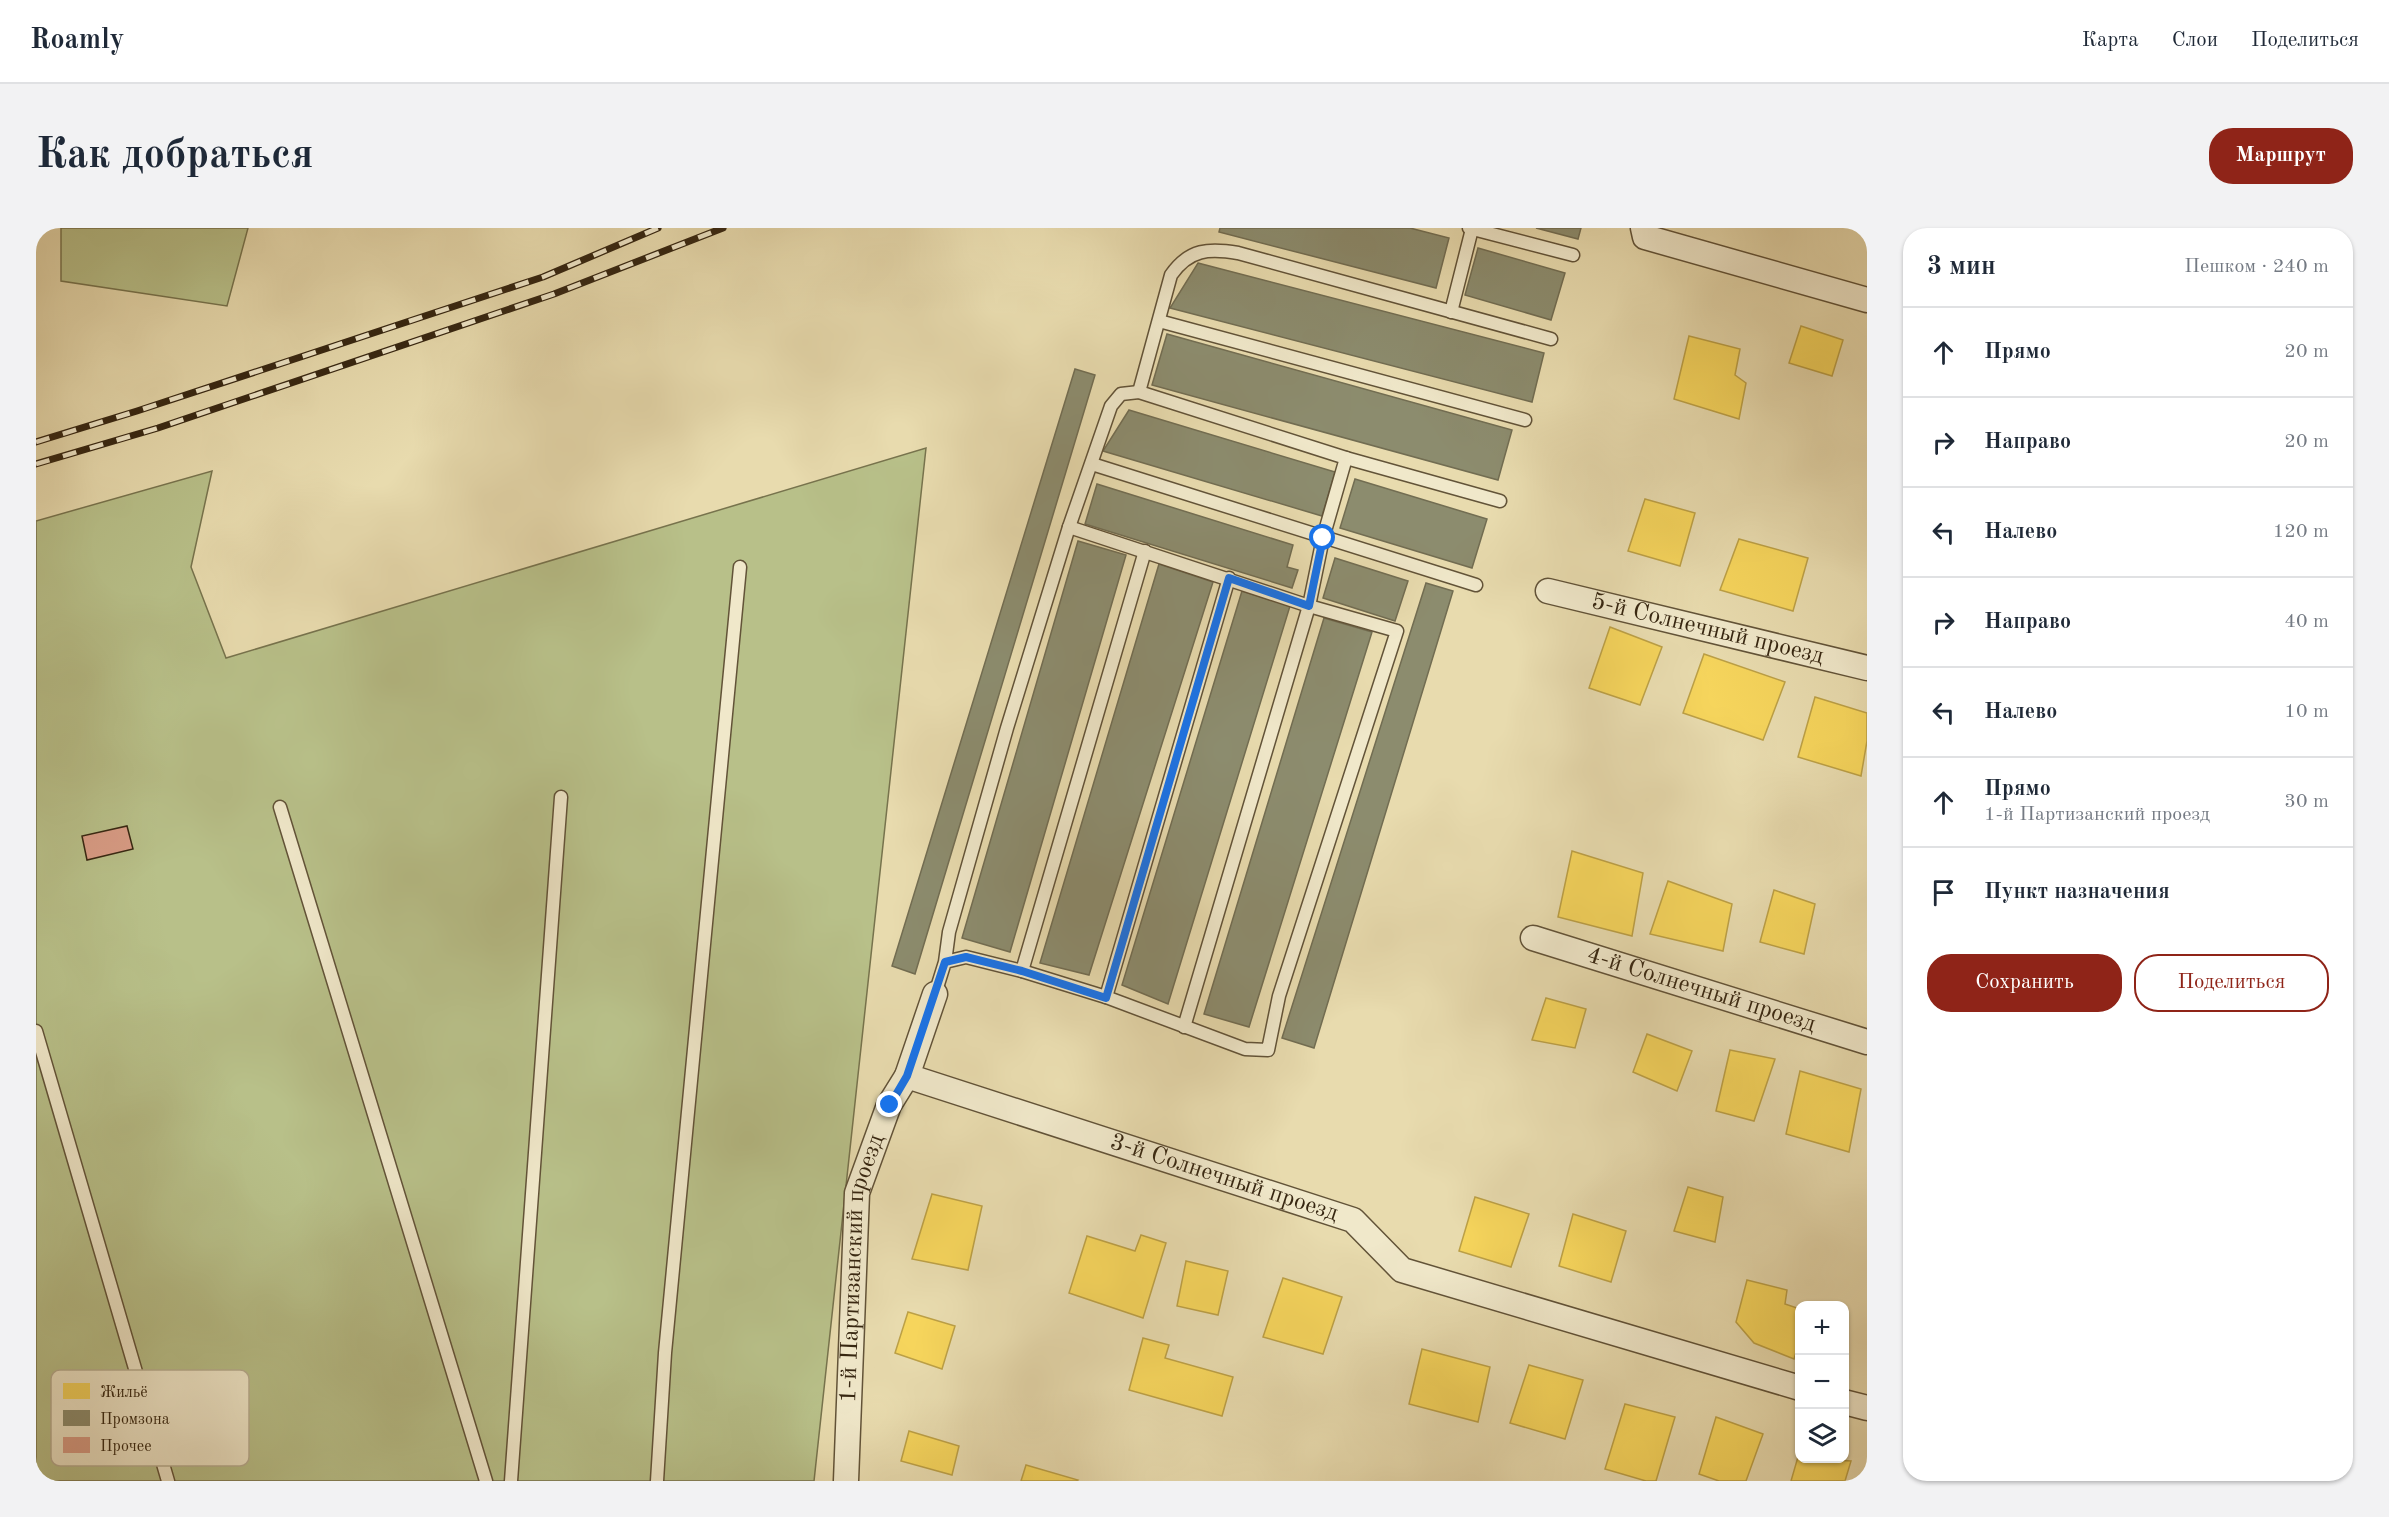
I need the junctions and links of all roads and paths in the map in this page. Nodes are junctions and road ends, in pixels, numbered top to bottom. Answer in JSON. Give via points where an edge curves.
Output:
{"nodes":[{"id":1,"x":1471,"y":228,"type":"edge"},
{"id":2,"x":1643,"y":228,"type":"edge"},
{"id":3,"x":1573,"y":255,"type":"dead end"},
{"id":4,"x":1867,"y":300,"type":"edge"},
{"id":5,"x":1451,"y":312,"type":"junction"},
{"id":6,"x":1159,"y":321,"type":"junction"},
{"id":7,"x":1551,"y":339,"type":"dead end"},
{"id":8,"x":1139,"y":392,"type":"junction"},
{"id":9,"x":1525,"y":420,"type":"dead end"},
{"id":10,"x":1346,"y":458,"type":"junction"},
{"id":11,"x":1092,"y":464,"type":"junction"},
{"id":12,"x":1500,"y":501,"type":"dead end"},
{"id":13,"x":1069,"y":527,"type":"junction"},
{"id":14,"x":1323,"y":538,"type":"junction"},
{"id":15,"x":1145,"y":551,"type":"junction"},
{"id":16,"x":740,"y":567,"type":"dead end"},
{"id":17,"x":1229,"y":578,"type":"junction"},
{"id":18,"x":1476,"y":585,"type":"dead end"},
{"id":19,"x":1548,"y":591,"type":"dead end"},
{"id":20,"x":1309,"y":606,"type":"junction"},
{"id":21,"x":1867,"y":668,"type":"edge"},
{"id":22,"x":561,"y":797,"type":"dead end"},
{"id":23,"x":280,"y":807,"type":"dead end"},
{"id":24,"x":1533,"y":938,"type":"dead end"},
{"id":25,"x":945,"y":962,"type":"junction"},
{"id":26,"x":1022,"y":971,"type":"junction"},
{"id":27,"x":935,"y":994,"type":"joint"},
{"id":28,"x":1106,"y":998,"type":"junction"},
{"id":29,"x":1184,"y":1027,"type":"junction"},
{"id":30,"x":36,"y":1031,"type":"edge"},
{"id":31,"x":1867,"y":1042,"type":"edge"},
{"id":32,"x":907,"y":1076,"type":"junction"},
{"id":33,"x":135,"y":1370,"type":"edge"},
{"id":34,"x":1795,"y":1387,"type":"edge"},
{"id":35,"x":1849,"y":1403,"type":"edge"},
{"id":36,"x":1867,"y":1408,"type":"edge"},
{"id":37,"x":164,"y":1466,"type":"edge"},
{"id":38,"x":168,"y":1481,"type":"edge"},
{"id":39,"x":486,"y":1481,"type":"edge"},
{"id":40,"x":511,"y":1481,"type":"edge"},
{"id":41,"x":657,"y":1481,"type":"edge"},
{"id":42,"x":846,"y":1481,"type":"edge"}],
"edges":[{"from":1,"to":3,"type":"lane"},
{"from":1,"to":5,"type":"lane"},
{"from":2,"to":4,"type":"street","via":[[1646,237]]},
{"from":5,"to":6,"type":"lane","via":[[1238,253],[1204,250],[1183,260],[1171,275]]},
{"from":5,"to":7,"type":"lane"},
{"from":6,"to":8,"type":"lane"},
{"from":6,"to":9,"type":"lane"},
{"from":8,"to":10,"type":"lane"},
{"from":8,"to":11,"type":"lane","via":[[1115,398]]},
{"from":10,"to":12,"type":"lane"},
{"from":10,"to":14,"type":"lane"},
{"from":11,"to":13,"type":"lane"},
{"from":11,"to":14,"type":"lane"},
{"from":13,"to":15,"type":"lane"},
{"from":13,"to":25,"type":"lane","via":[[956,910]]},
{"from":14,"to":18,"type":"lane"},
{"from":14,"to":20,"type":"lane"},
{"from":15,"to":17,"type":"lane"},
{"from":15,"to":26,"type":"lane"},
{"from":16,"to":41,"type":"lane","via":[[666,1341]]},
{"from":17,"to":20,"type":"lane"},
{"from":17,"to":28,"type":"lane"},
{"from":19,"to":21,"type":"street","name":"5-й Солнечный проезд"},
{"from":20,"to":29,"type":"lane"},
{"from":20,"to":29,"type":"lane","via":[[1397,631],[1279,996],[1268,1050],[1245,1049]]},
{"from":22,"to":40,"type":"lane"},
{"from":23,"to":39,"type":"lane"},
{"from":24,"to":31,"type":"street","name":"4-й Солнечный проезд"},
{"from":25,"to":26,"type":"lane","via":[[966,957]]},
{"from":25,"to":27,"type":"lane"},
{"from":26,"to":28,"type":"lane"},
{"from":27,"to":32,"type":"street","name":"1-й Партизанский проезд"},
{"from":28,"to":29,"type":"lane"},
{"from":30,"to":33,"type":"lane"},
{"from":32,"to":34,"type":"street","name":"3-й Солнечный проезд","via":[[1353,1220],[1402,1270]]},
{"from":32,"to":42,"type":"street","name":"1-й Партизанский проезд","via":[[890,1105],[857,1193]]},
{"from":35,"to":36,"type":"street"},
{"from":37,"to":38,"type":"lane"}]}
